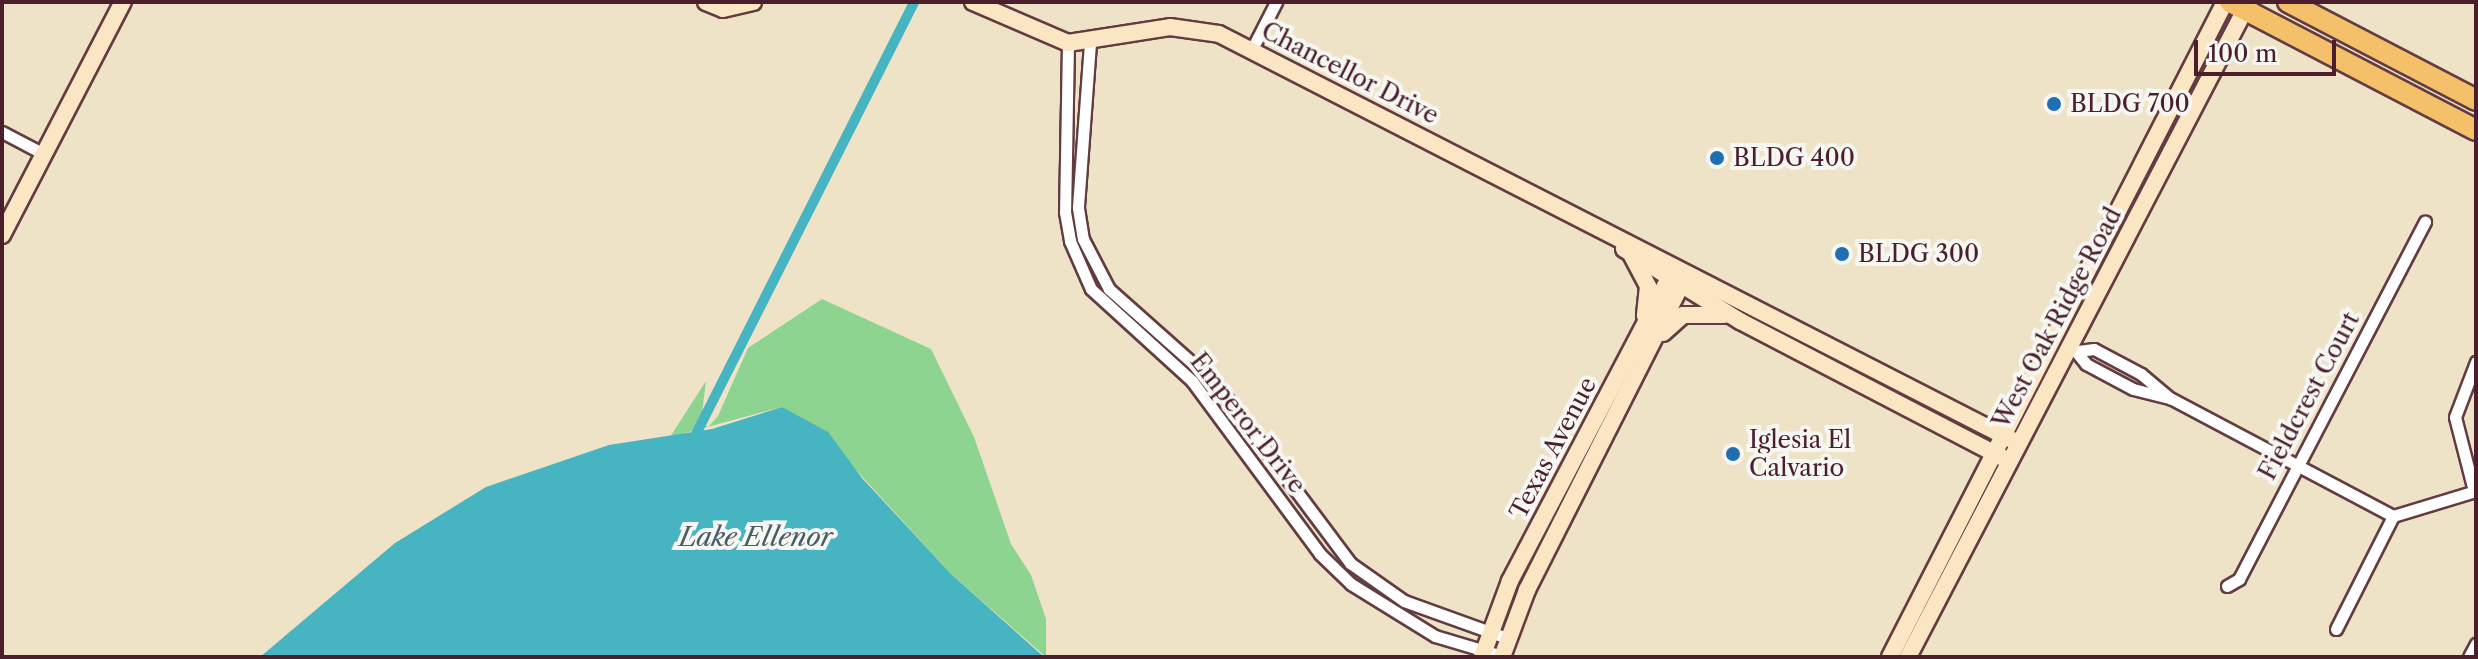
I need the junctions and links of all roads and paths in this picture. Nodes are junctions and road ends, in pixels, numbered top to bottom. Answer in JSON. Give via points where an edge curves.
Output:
{"nodes":[{"id":1,"x":123,"y":2,"type":"edge"},
{"id":2,"x":706,"y":2,"type":"edge"},
{"id":3,"x":973,"y":2,"type":"edge"},
{"id":4,"x":1276,"y":2,"type":"edge"},
{"id":5,"x":2288,"y":2,"type":"edge"},
{"id":6,"x":2237,"y":4,"type":"edge"},
{"id":7,"x":748,"y":5,"type":"edge"},
{"id":8,"x":1068,"y":43,"type":"junction"},
{"id":9,"x":1090,"y":43,"type":"junction"},
{"id":10,"x":1252,"y":49,"type":"junction"},
{"id":11,"x":2476,"y":100,"type":"edge"},
{"id":12,"x":2476,"y":130,"type":"edge"},
{"id":13,"x":2,"y":132,"type":"edge"},
{"id":14,"x":44,"y":154,"type":"junction"},
{"id":15,"x":1558,"y":209,"type":"junction"},
{"id":16,"x":2425,"y":222,"type":"dead end"},
{"id":17,"x":2112,"y":225,"type":"junction"},
{"id":18,"x":2,"y":235,"type":"edge"},
{"id":19,"x":1629,"y":252,"type":"junction"},
{"id":20,"x":1679,"y":275,"type":"junction"},
{"id":21,"x":1740,"y":321,"type":"junction"},
{"id":22,"x":1642,"y":330,"type":"junction"},
{"id":23,"x":1654,"y":345,"type":"junction"},
{"id":24,"x":2074,"y":349,"type":"junction"},
{"id":25,"x":2476,"y":362,"type":"edge"},
{"id":26,"x":2170,"y":398,"type":"junction"},
{"id":27,"x":2011,"y":439,"type":"junction"},
{"id":28,"x":2001,"y":458,"type":"junction"},
{"id":29,"x":2297,"y":465,"type":"junction"},
{"id":30,"x":2475,"y":491,"type":"edge"},
{"id":31,"x":2393,"y":516,"type":"junction"},
{"id":32,"x":1510,"y":581,"type":"junction"},
{"id":33,"x":2227,"y":586,"type":"dead end"},
{"id":34,"x":1527,"y":590,"type":"junction"},
{"id":35,"x":2336,"y":629,"type":"dead end"},
{"id":36,"x":1489,"y":633,"type":"junction"},
{"id":37,"x":1507,"y":638,"type":"junction"},
{"id":38,"x":2476,"y":644,"type":"edge"},
{"id":39,"x":1483,"y":654,"type":"edge"},
{"id":40,"x":1502,"y":656,"type":"edge"},
{"id":41,"x":1890,"y":657,"type":"edge"},
{"id":42,"x":1908,"y":657,"type":"edge"},
{"id":43,"x":2469,"y":657,"type":"edge"}],
"edges":[{"from":1,"to":14,"type":"street"},
{"from":2,"to":7,"type":"street","via":[[723,9]]},
{"from":3,"to":8,"type":"street","name":"Chancellor Drive"},
{"from":4,"to":10,"type":"street"},
{"from":5,"to":11,"type":"highway"},
{"from":6,"to":12,"type":"highway"},
{"from":6,"to":17,"type":"street","name":"West Oak Ridge Road"},
{"from":6,"to":24,"type":"street","name":"West Oak Ridge Road"},
{"from":8,"to":9,"type":"street","name":"Chancellor Drive"},
{"from":8,"to":39,"type":"street","name":"Emperor Drive","via":[[1065,212],[1070,241],[1091,289],[1192,381],[1320,554],[1351,584],[1405,621]]},
{"from":9,"to":10,"type":"street","name":"Chancellor Drive","via":[[1170,27],[1219,34]]},
{"from":9,"to":36,"type":"street","name":"Emperor Drive","via":[[1078,208],[1083,239],[1109,289],[1217,385],[1350,563],[1404,601]]},
{"from":10,"to":15,"type":"street","name":"Chancellor Drive"},
{"from":13,"to":14,"type":"street"},
{"from":14,"to":18,"type":"street"},
{"from":15,"to":19,"type":"street","name":"Chancellor Drive"},
{"from":15,"to":20,"type":"street","name":"Chancellor Drive"},
{"from":16,"to":29,"type":"street","name":"Fieldcrest Court"},
{"from":17,"to":24,"type":"street","via":[[2112,249],[2076,318]]},
{"from":17,"to":27,"type":"street","name":"West Oak Ridge Road"},
{"from":19,"to":20,"type":"street","name":"Chancellor Drive"},
{"from":19,"to":22,"type":"street","via":[[1648,286]]},
{"from":20,"to":21,"type":"street","name":"Chancellor Drive"},
{"from":20,"to":22,"type":"street","name":"Texas Avenue"},
{"from":20,"to":23,"type":"street","name":"Texas Avenue"},
{"from":20,"to":27,"type":"street","name":"Chancellor Drive"},
{"from":21,"to":23,"type":"street","via":[[1714,311],[1683,315]]},
{"from":21,"to":28,"type":"street","name":"Chancellor Drive"},
{"from":22,"to":32,"type":"street","name":"Texas Avenue"},
{"from":23,"to":34,"type":"street","name":"Texas Avenue"},
{"from":24,"to":26,"type":"street","via":[[2086,364],[2133,389]]},
{"from":24,"to":26,"type":"street","via":[[2094,349],[2141,374]]},
{"from":24,"to":27,"type":"street","name":"West Oak Ridge Road"},
{"from":25,"to":30,"type":"street","via":[[2455,417]]},
{"from":26,"to":29,"type":"street"},
{"from":27,"to":28,"type":"street","name":"West Oak Ridge Road"},
{"from":28,"to":41,"type":"street","name":"West Oak Ridge Road"},
{"from":28,"to":42,"type":"street","name":"West Oak Ridge Road"},
{"from":29,"to":31,"type":"street"},
{"from":29,"to":33,"type":"street","name":"Fieldcrest Court","via":[[2239,579]]},
{"from":30,"to":31,"type":"street"},
{"from":31,"to":35,"type":"street"},
{"from":32,"to":34,"type":"street"},
{"from":32,"to":36,"type":"street","name":"Texas Avenue"},
{"from":34,"to":37,"type":"street","name":"Texas Avenue"},
{"from":36,"to":37,"type":"street","name":"Emperor Drive"},
{"from":36,"to":39,"type":"street","name":"Texas Avenue"},
{"from":37,"to":40,"type":"street","name":"Texas Avenue"},
{"from":38,"to":43,"type":"street"},
{"from":39,"to":40,"type":"street","name":"Emperor Drive"}]}
